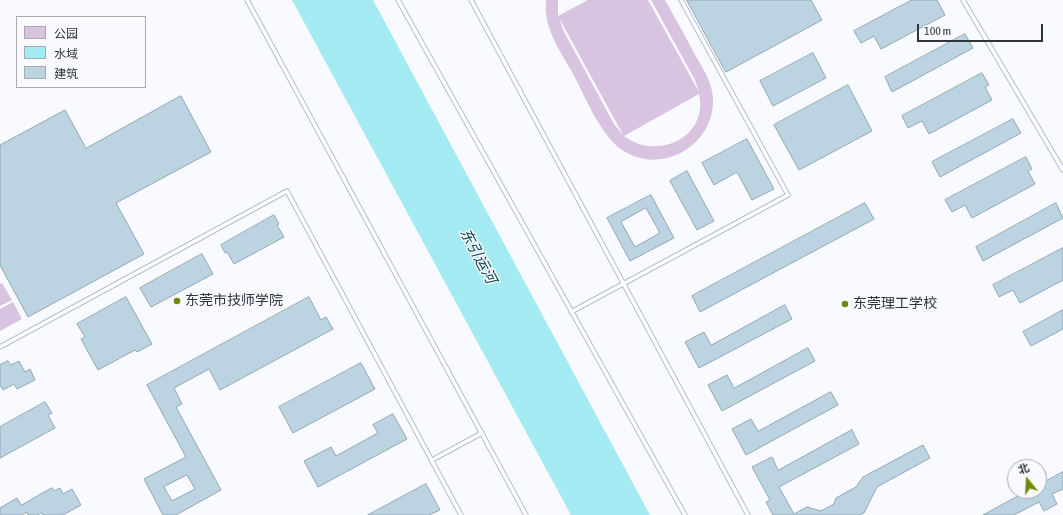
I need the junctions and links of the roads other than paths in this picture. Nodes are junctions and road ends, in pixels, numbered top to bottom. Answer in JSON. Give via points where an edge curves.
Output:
{"nodes":[{"id":1,"x":247,"y":0,"type":"edge"},
{"id":2,"x":398,"y":0,"type":"edge"},
{"id":3,"x":471,"y":0,"type":"edge"},
{"id":4,"x":681,"y":0,"type":"edge"},
{"id":5,"x":964,"y":0,"type":"edge"},
{"id":6,"x":1063,"y":170,"type":"edge"},
{"id":7,"x":624,"y":284,"type":"junction"},
{"id":8,"x":572,"y":312,"type":"junction"},
{"id":9,"x":0,"y":347,"type":"edge"},
{"id":10,"x":482,"y":433,"type":"junction"},
{"id":11,"x":432,"y":460,"type":"junction"},
{"id":12,"x":461,"y":515,"type":"edge"},
{"id":13,"x":526,"y":515,"type":"edge"},
{"id":14,"x":685,"y":515,"type":"edge"},
{"id":15,"x":748,"y":515,"type":"edge"}],
"edges":[{"from":1,"to":10,"type":"lane"},
{"from":2,"to":8,"type":"lane"},
{"from":3,"to":7,"type":"lane"},
{"from":4,"to":7,"type":"lane","via":[[788,195]]},
{"from":5,"to":6,"type":"lane"},
{"from":7,"to":8,"type":"lane"},
{"from":7,"to":15,"type":"lane"},
{"from":8,"to":14,"type":"lane"},
{"from":9,"to":11,"type":"lane","via":[[287,190]]},
{"from":10,"to":11,"type":"lane"},
{"from":10,"to":13,"type":"lane"},
{"from":11,"to":12,"type":"lane"}]}
